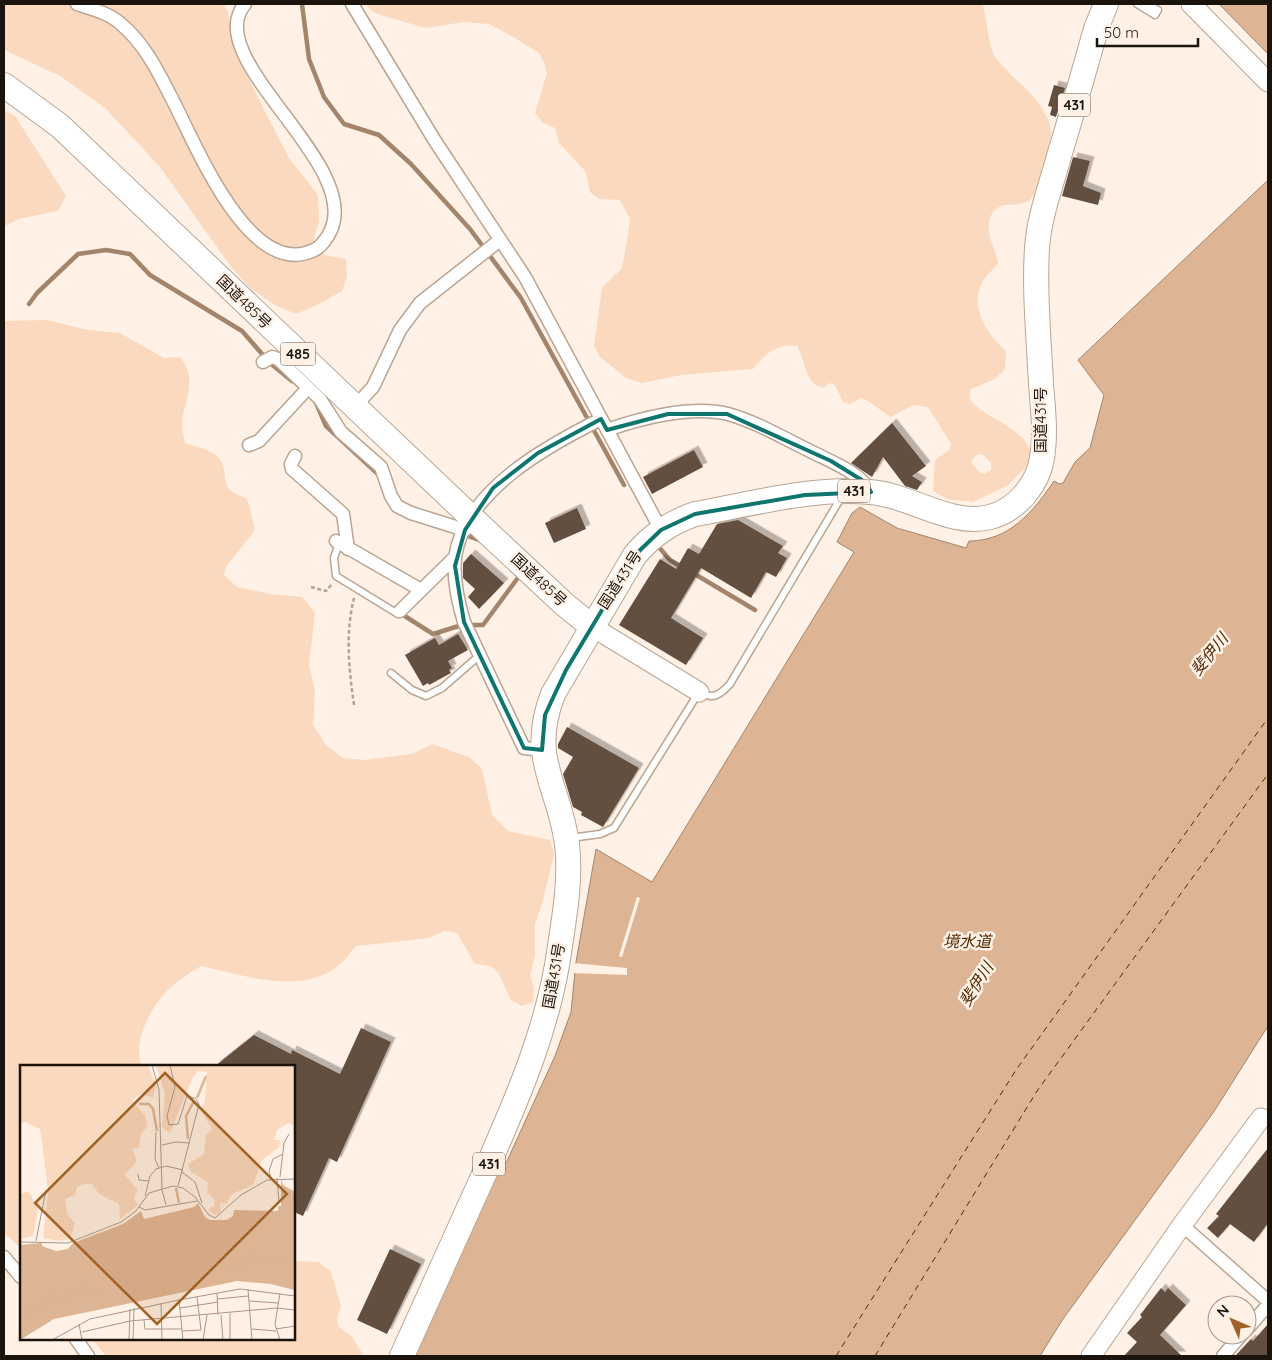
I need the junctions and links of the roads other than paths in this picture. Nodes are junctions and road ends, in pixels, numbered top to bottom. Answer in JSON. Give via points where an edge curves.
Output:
{"nodes":[{"id":1,"x":77,"y":4,"type":"edge"},
{"id":2,"x":244,"y":4,"type":"edge"},
{"id":3,"x":352,"y":4,"type":"edge"},
{"id":4,"x":1106,"y":4,"type":"edge"},
{"id":5,"x":1137,"y":4,"type":"edge"},
{"id":6,"x":1148,"y":4,"type":"edge"},
{"id":7,"x":1191,"y":4,"type":"edge"},
{"id":8,"x":1268,"y":82,"type":"edge"},
{"id":9,"x":4,"y":85,"type":"edge"},
{"id":10,"x":492,"y":247,"type":"junction"},
{"id":11,"x":263,"y":362,"type":"dead end"},
{"id":12,"x":308,"y":388,"type":"junction"},
{"id":13,"x":361,"y":400,"type":"dead end"},
{"id":14,"x":348,"y":413,"type":"dead end"},
{"id":15,"x":597,"y":425,"type":"junction"},
{"id":16,"x":341,"y":432,"type":"junction"},
{"id":17,"x":249,"y":445,"type":"dead end"},
{"id":18,"x":295,"y":456,"type":"dead end"},
{"id":19,"x":845,"y":490,"type":"junction"},
{"id":20,"x":872,"y":492,"type":"junction"},
{"id":21,"x":466,"y":528,"type":"junction"},
{"id":22,"x":661,"y":530,"type":"junction"},
{"id":23,"x":341,"y":544,"type":"junction"},
{"id":24,"x":455,"y":557,"type":"junction"},
{"id":25,"x":421,"y":590,"type":"junction"},
{"id":26,"x":399,"y":613,"type":"joint"},
{"id":27,"x":591,"y":626,"type":"junction"},
{"id":28,"x":480,"y":655,"type":"junction"},
{"id":29,"x":391,"y":673,"type":"dead end"},
{"id":30,"x":699,"y":692,"type":"junction"},
{"id":31,"x":542,"y":750,"type":"junction"},
{"id":32,"x":566,"y":838,"type":"junction"},
{"id":33,"x":1266,"y":1116,"type":"edge"},
{"id":34,"x":1182,"y":1225,"type":"junction"},
{"id":35,"x":4,"y":1258,"type":"edge"},
{"id":36,"x":20,"y":1276,"type":"edge"},
{"id":37,"x":1268,"y":1301,"type":"edge"},
{"id":38,"x":1268,"y":1305,"type":"edge"},
{"id":39,"x":1257,"y":1318,"type":"edge"},
{"id":40,"x":77,"y":1340,"type":"edge"},
{"id":41,"x":1232,"y":1345,"type":"edge"},
{"id":42,"x":88,"y":1356,"type":"edge"},
{"id":43,"x":402,"y":1356,"type":"edge"},
{"id":44,"x":1091,"y":1356,"type":"edge"},
{"id":45,"x":1223,"y":1356,"type":"edge"}],
"edges":[{"from":1,"to":2,"type":"street","via":[[107,14],[122,24],[143,49],[170,94],[216,186],[237,216],[275,251],[306,254],[317,249],[329,234],[334,222],[334,205],[327,184],[302,139],[251,70],[241,50],[237,27],[239,10]]},
{"from":3,"to":10,"type":"street","via":[[436,141]]},
{"from":4,"to":20,"type":"highway","name":"国道431号","number":"431","via":[[1045,206],[1037,246],[1036,291],[1044,424],[1042,458],[1036,478],[1023,497],[990,517],[949,514]]},
{"from":5,"to":6,"type":"lane","via":[[1155,15],[1158,10]]},
{"from":7,"to":8,"type":"street"},
{"from":9,"to":21,"type":"highway","name":"国道485号","number":"485","via":[[60,126]]},
{"from":10,"to":13,"type":"street","via":[[426,297],[412,312],[373,387]]},
{"from":10,"to":15,"type":"street","via":[[524,277]]},
{"from":11,"to":12,"type":"street","via":[[272,357],[278,359]]},
{"from":12,"to":16,"type":"street","via":[[320,399]]},
{"from":12,"to":17,"type":"street","via":[[259,441]]},
{"from":14,"to":16,"type":"street"},
{"from":15,"to":20,"type":"street","via":[[668,414],[727,414],[831,461],[865,482]]},
{"from":15,"to":21,"type":"street","via":[[538,453],[494,488]]},
{"from":15,"to":22,"type":"street"},
{"from":16,"to":21,"type":"street","via":[[381,467],[397,506]]},
{"from":18,"to":23,"type":"street","via":[[292,469],[343,514]]},
{"from":19,"to":20,"type":"highway","name":"国道431号","number":"431"},
{"from":19,"to":22,"type":"highway","name":"国道431号","number":"431","via":[[695,514]]},
{"from":19,"to":30,"type":"lane","via":[[730,684],[714,697]]},
{"from":21,"to":24,"type":"street"},
{"from":21,"to":27,"type":"highway","name":"国道485号","number":"485"},
{"from":22,"to":27,"type":"highway","name":"国道431号","number":"431","via":[[634,555]]},
{"from":23,"to":25,"type":"street"},
{"from":23,"to":26,"type":"lane","via":[[334,558],[336,576]]},
{"from":24,"to":25,"type":"street"},
{"from":24,"to":28,"type":"street","via":[[458,602]]},
{"from":25,"to":26,"type":"street"},
{"from":27,"to":30,"type":"street"},
{"from":27,"to":31,"type":"highway","name":"国道431号","number":"431","via":[[553,694],[545,715]]},
{"from":28,"to":29,"type":"lane","via":[[442,688],[426,696],[412,690]]},
{"from":28,"to":31,"type":"street","via":[[524,748]]},
{"from":30,"to":32,"type":"lane","via":[[614,828],[600,834]]},
{"from":31,"to":32,"type":"highway","name":"国道431号","number":"431"},
{"from":32,"to":43,"type":"highway","name":"国道431号","number":"431","via":[[568,877],[548,1014],[520,1094]]},
{"from":33,"to":34,"type":"street"},
{"from":34,"to":37,"type":"street"},
{"from":34,"to":44,"type":"street"},
{"from":35,"to":36,"type":"street"},
{"from":38,"to":39,"type":"street"},
{"from":40,"to":42,"type":"street"},
{"from":41,"to":45,"type":"street"}]}
